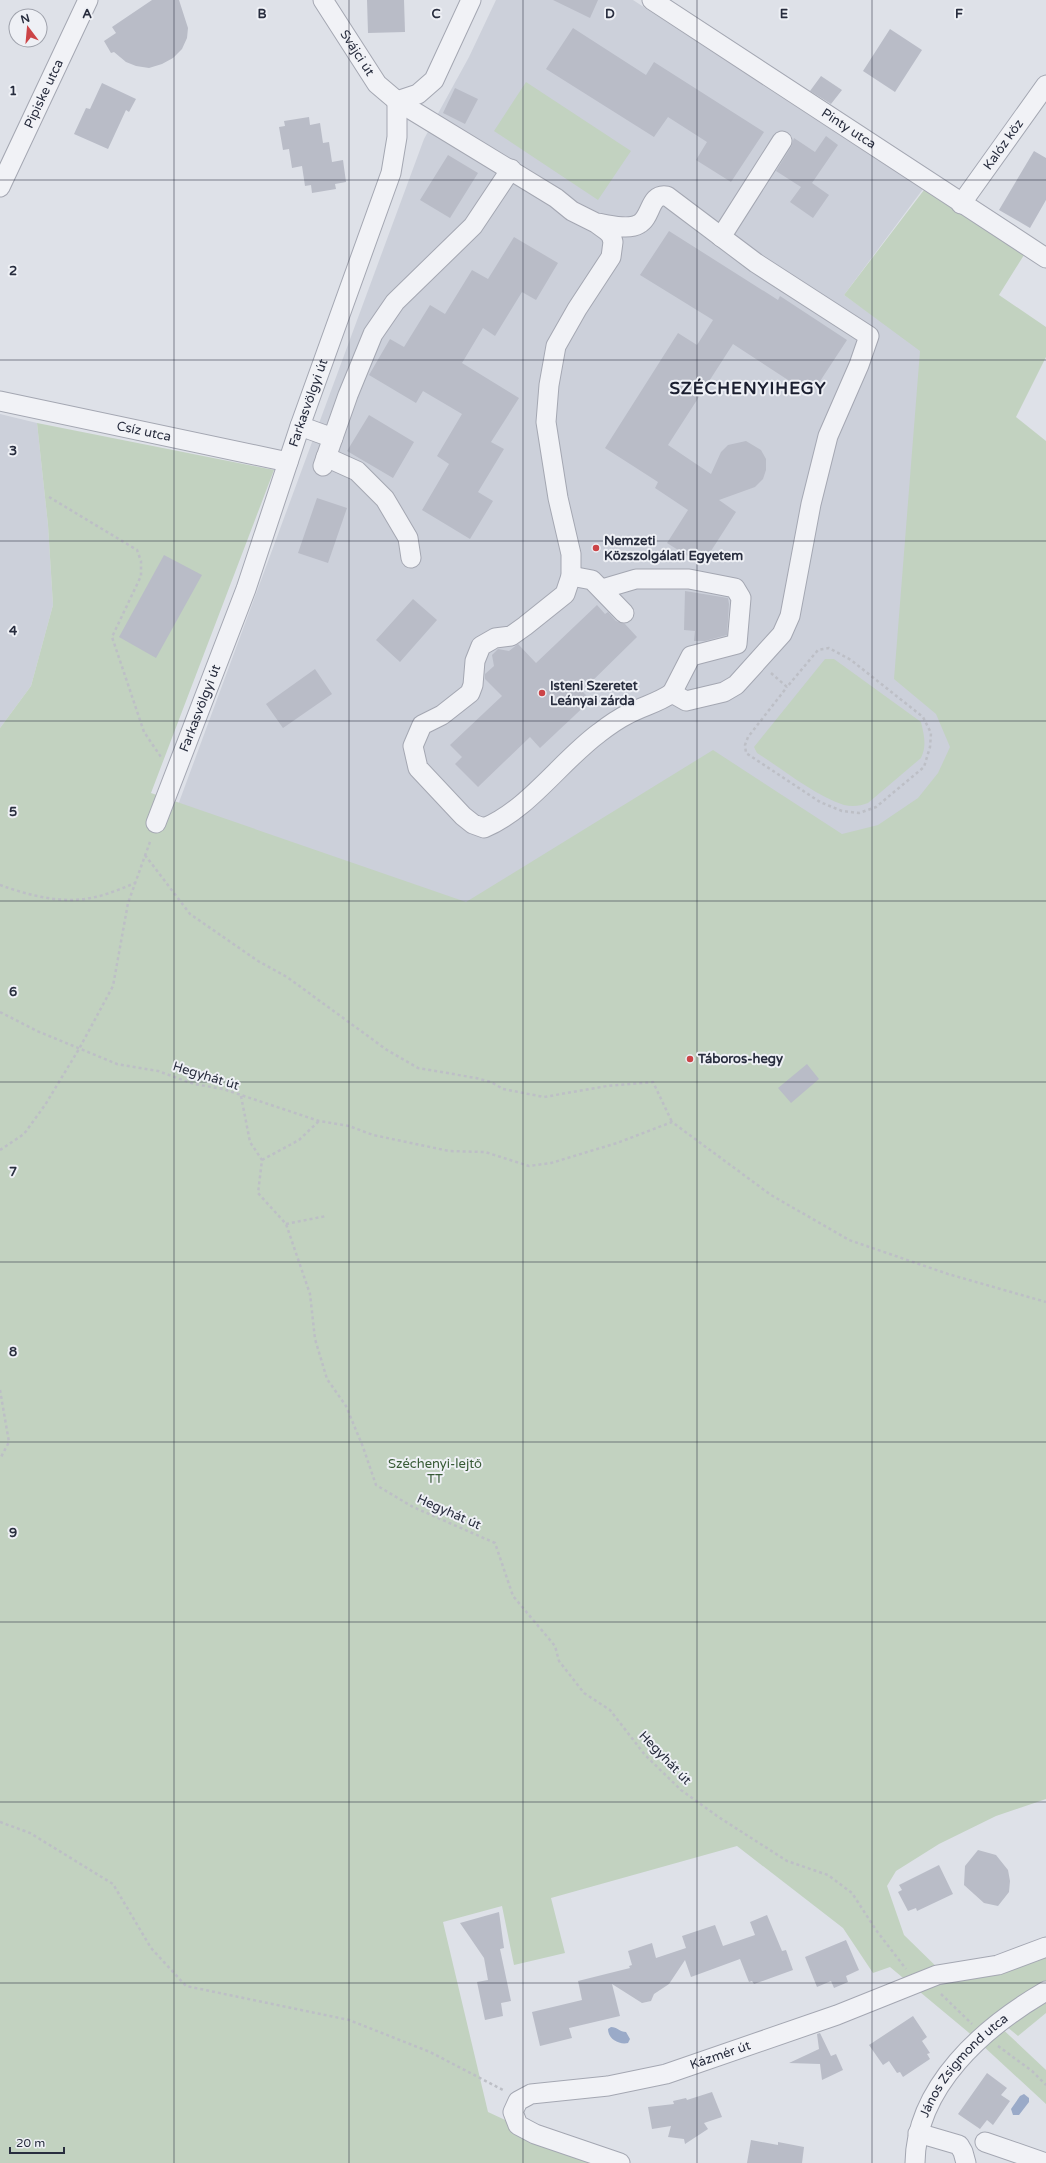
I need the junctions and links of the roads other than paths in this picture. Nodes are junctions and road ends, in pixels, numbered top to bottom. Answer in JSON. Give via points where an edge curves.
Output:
{"nodes":[{"id":1,"x":88,"y":0,"type":"edge"},
{"id":2,"x":323,"y":0,"type":"edge"},
{"id":3,"x":471,"y":0,"type":"edge"},
{"id":4,"x":652,"y":0,"type":"edge"},
{"id":5,"x":1046,"y":85,"type":"edge"},
{"id":6,"x":397,"y":101,"type":"junction"},
{"id":7,"x":782,"y":141,"type":"dead end"},
{"id":8,"x":511,"y":169,"type":"junction"},
{"id":9,"x":0,"y":187,"type":"edge"},
{"id":10,"x":961,"y":204,"type":"junction"},
{"id":11,"x":596,"y":223,"type":"junction"},
{"id":12,"x":721,"y":237,"type":"junction"},
{"id":13,"x":1046,"y":258,"type":"edge"},
{"id":14,"x":0,"y":401,"type":"edge"},
{"id":15,"x":300,"y":426,"type":"junction"},
{"id":16,"x":333,"y":438,"type":"junction"},
{"id":17,"x":288,"y":462,"type":"junction"},
{"id":18,"x":411,"y":558,"type":"dead end"},
{"id":19,"x":571,"y":576,"type":"junction"},
{"id":20,"x":602,"y":589,"type":"junction"},
{"id":21,"x":624,"y":613,"type":"dead end"},
{"id":22,"x":672,"y":693,"type":"junction"},
{"id":23,"x":156,"y":823,"type":"road end"},
{"id":24,"x":1046,"y":1947,"type":"edge"},
{"id":25,"x":1046,"y":1991,"type":"edge"},
{"id":26,"x":918,"y":2133,"type":"junction"},
{"id":27,"x":985,"y":2142,"type":"dead end"},
{"id":28,"x":620,"y":2163,"type":"edge"},
{"id":29,"x":915,"y":2163,"type":"edge"},
{"id":30,"x":966,"y":2163,"type":"edge"},
{"id":31,"x":1046,"y":2163,"type":"edge"}],
"edges":[{"from":1,"to":9,"type":"street","name":"Pipiske utca"},
{"from":2,"to":6,"type":"street","name":"Svájci út","via":[[377,84]]},
{"from":3,"to":6,"type":"street","via":[[434,80],[418,94]]},
{"from":4,"to":10,"type":"street","name":"Pinty utca"},
{"from":5,"to":10,"type":"street","name":"Kalóz köz"},
{"from":6,"to":8,"type":"street","name":"Svájci út"},
{"from":6,"to":15,"type":"street","name":"Farkasvölgyi út","via":[[397,137],[390,173]]},
{"from":7,"to":12,"type":"street"},
{"from":8,"to":11,"type":"street","name":"Svájci út","via":[[572,211]]},
{"from":8,"to":16,"type":"street","via":[[473,226],[395,302],[374,334]]},
{"from":10,"to":13,"type":"street","name":"Pinty utca"},
{"from":11,"to":12,"type":"street","via":[[628,227],[640,223],[653,201],[661,195],[677,202]]},
{"from":11,"to":19,"type":"street","via":[[611,235],[611,256],[556,346],[547,404],[546,422],[558,498],[571,554]]},
{"from":12,"to":22,"type":"street","via":[[756,263],[869,336],[828,436],[811,504],[790,616],[782,634],[736,685],[724,692],[686,700]]},
{"from":14,"to":17,"type":"street","name":"Csíz utca"},
{"from":15,"to":16,"type":"street"},
{"from":15,"to":17,"type":"street","name":"Farkasvölgyi út"},
{"from":16,"to":18,"type":"street","via":[[325,462],[357,471],[385,499],[408,538]]},
{"from":17,"to":23,"type":"street","name":"Farkasvölgyi út","via":[[246,589]]},
{"from":19,"to":20,"type":"street","via":[[592,580]]},
{"from":19,"to":22,"type":"street","via":[[564,594],[525,626],[511,636],[495,638],[481,646],[475,661],[470,693],[442,715],[422,725],[413,746],[418,768],[463,816],[484,828],[508,815],[600,732],[628,714]]},
{"from":20,"to":21,"type":"street"},
{"from":20,"to":22,"type":"street","via":[[636,579],[689,579],[735,588],[741,598],[737,644],[691,656]]},
{"from":24,"to":28,"type":"street","name":"Kázmér út","via":[[998,1965],[937,1975],[837,2015],[666,2074],[608,2086],[531,2094],[518,2102],[513,2112],[518,2125],[535,2134]]},
{"from":25,"to":26,"type":"street","name":"János Zsigmond utca","via":[[983,2035],[936,2089]]},
{"from":26,"to":29,"type":"street","name":"János Zsigmond utca"},
{"from":26,"to":30,"type":"street","via":[[959,2146]]},
{"from":27,"to":31,"type":"street"}]}
